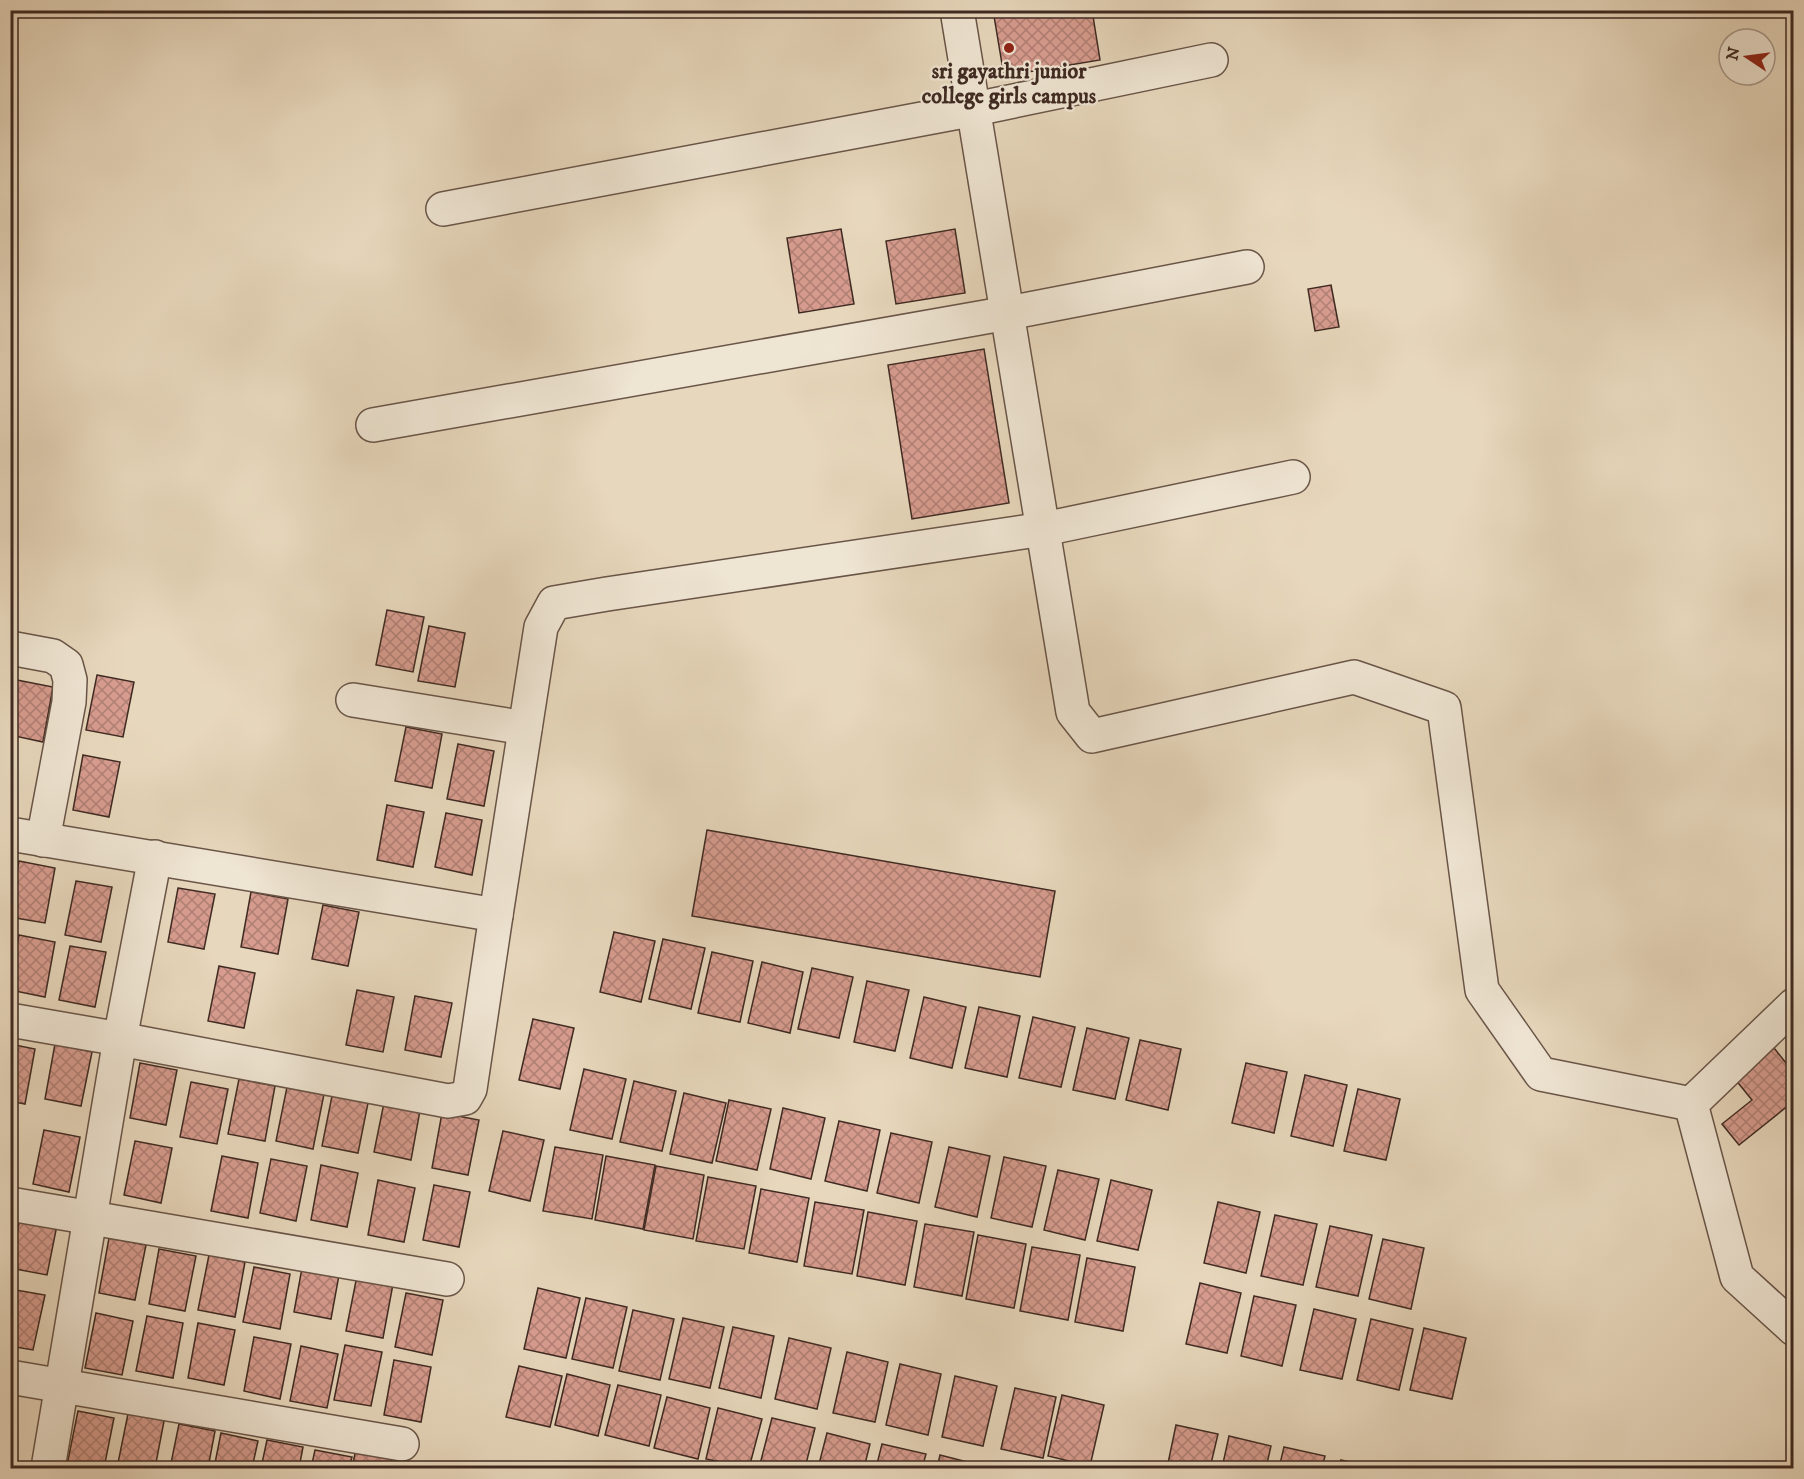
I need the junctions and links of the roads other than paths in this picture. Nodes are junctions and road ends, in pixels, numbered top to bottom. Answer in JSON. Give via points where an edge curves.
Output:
{"nodes":[{"id":1,"x":957,"y":10,"type":"edge"},
{"id":2,"x":1211,"y":60,"type":"dead end"},
{"id":3,"x":975,"y":109,"type":"junction"},
{"id":4,"x":443,"y":209,"type":"dead end"},
{"id":5,"x":1247,"y":267,"type":"dead end"},
{"id":6,"x":1008,"y":313,"type":"junction"},
{"id":7,"x":373,"y":425,"type":"dead end"},
{"id":8,"x":1293,"y":477,"type":"dead end"},
{"id":9,"x":1044,"y":530,"type":"junction"},
{"id":10,"x":10,"y":648,"type":"edge"},
{"id":11,"x":353,"y":700,"type":"dead end"},
{"id":12,"x":525,"y":728,"type":"junction"},
{"id":13,"x":10,"y":834,"type":"edge"},
{"id":14,"x":43,"y":840,"type":"junction"},
{"id":15,"x":154,"y":857,"type":"junction"},
{"id":16,"x":496,"y":915,"type":"junction"},
{"id":17,"x":1794,"y":1005,"type":"edge"},
{"id":18,"x":10,"y":1020,"type":"edge"},
{"id":19,"x":120,"y":1039,"type":"junction"},
{"id":20,"x":1691,"y":1104,"type":"junction"},
{"id":21,"x":10,"y":1204,"type":"edge"},
{"id":22,"x":90,"y":1217,"type":"junction"},
{"id":23,"x":447,"y":1279,"type":"dead end"},
{"id":24,"x":1794,"y":1329,"type":"edge"},
{"id":25,"x":10,"y":1377,"type":"edge"},
{"id":26,"x":63,"y":1386,"type":"junction"},
{"id":27,"x":402,"y":1444,"type":"dead end"},
{"id":28,"x":48,"y":1468,"type":"edge"}],
"edges":[{"from":1,"to":3,"type":"street"},
{"from":2,"to":3,"type":"street"},
{"from":3,"to":4,"type":"street"},
{"from":3,"to":6,"type":"street"},
{"from":5,"to":6,"type":"street"},
{"from":6,"to":7,"type":"street"},
{"from":6,"to":9,"type":"street"},
{"from":8,"to":9,"type":"street"},
{"from":9,"to":12,"type":"street","via":[[554,603],[541,627]]},
{"from":9,"to":20,"type":"street","via":[[1073,712],[1092,736],[1354,677],[1444,708],[1482,990],[1541,1074]]},
{"from":10,"to":14,"type":"street","via":[[53,656],[66,665],[70,680]]},
{"from":11,"to":12,"type":"street"},
{"from":12,"to":16,"type":"street"},
{"from":13,"to":14,"type":"street"},
{"from":14,"to":15,"type":"street"},
{"from":15,"to":16,"type":"street"},
{"from":15,"to":19,"type":"street"},
{"from":16,"to":19,"type":"street","via":[[470,1089],[465,1098],[448,1101]]},
{"from":17,"to":20,"type":"street"},
{"from":18,"to":19,"type":"street"},
{"from":19,"to":22,"type":"street"},
{"from":20,"to":24,"type":"street","via":[[1737,1277]]},
{"from":21,"to":22,"type":"street"},
{"from":22,"to":23,"type":"street"},
{"from":22,"to":26,"type":"street"},
{"from":25,"to":26,"type":"street"},
{"from":26,"to":27,"type":"street"},
{"from":26,"to":28,"type":"street"}]}
